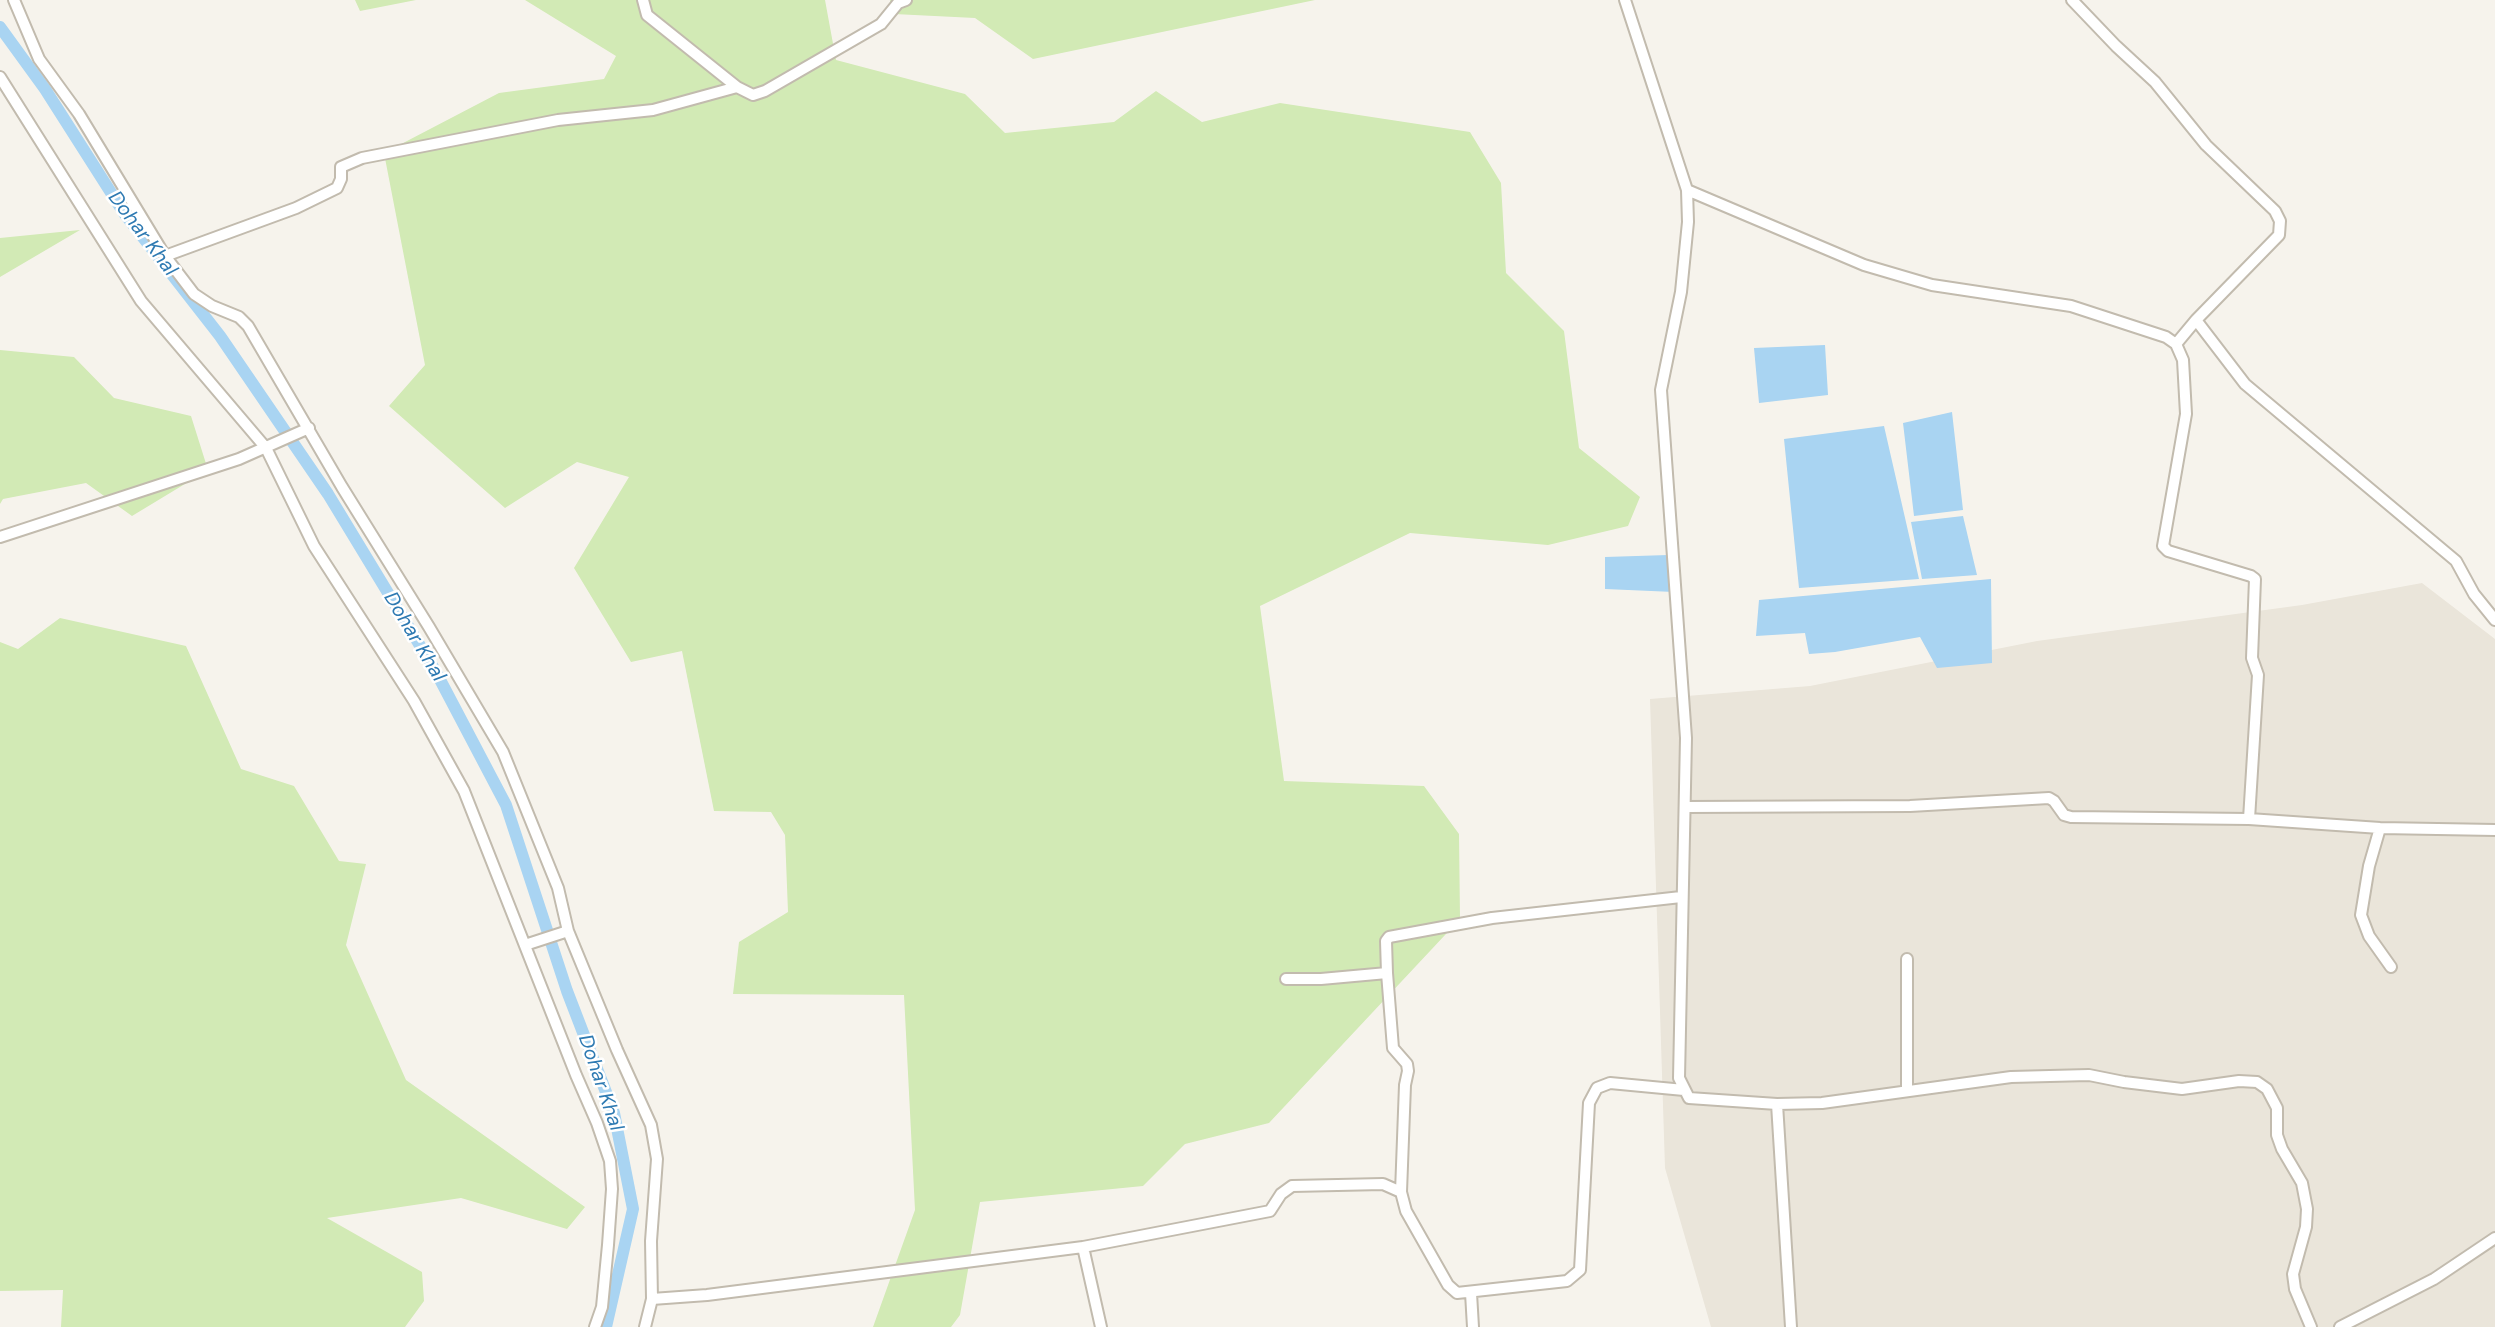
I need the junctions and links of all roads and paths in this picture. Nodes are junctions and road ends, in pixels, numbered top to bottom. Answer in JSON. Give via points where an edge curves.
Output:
{"nodes":[{"id":1,"x":14,"y":0,"type":"edge"},
{"id":2,"x":643,"y":0,"type":"edge"},
{"id":3,"x":906,"y":0,"type":"edge"},
{"id":4,"x":1624,"y":0,"type":"edge"},
{"id":5,"x":2072,"y":0,"type":"edge"},
{"id":6,"x":0,"y":77,"type":"edge"},
{"id":7,"x":737,"y":87,"type":"junction"},
{"id":8,"x":1687,"y":190,"type":"junction"},
{"id":9,"x":165,"y":256,"type":"junction"},
{"id":10,"x":2196,"y":320,"type":"junction"},
{"id":11,"x":2176,"y":344,"type":"junction"},
{"id":12,"x":307,"y":429,"type":"junction"},
{"id":13,"x":269,"y":446,"type":"junction"},
{"id":14,"x":0,"y":537,"type":"edge"},
{"id":15,"x":2495,"y":620,"type":"edge"},
{"id":16,"x":1686,"y":807,"type":"junction"},
{"id":17,"x":2249,"y":819,"type":"junction"},
{"id":18,"x":2380,"y":828,"type":"junction"},
{"id":19,"x":2495,"y":830,"type":"edge"},
{"id":20,"x":1681,"y":897,"type":"junction"},
{"id":21,"x":565,"y":932,"type":"junction"},
{"id":22,"x":525,"y":945,"type":"junction"},
{"id":23,"x":1906,"y":959,"type":"dead end"},
{"id":24,"x":2391,"y":967,"type":"dead end"},
{"id":25,"x":1387,"y":973,"type":"junction"},
{"id":26,"x":1286,"y":979,"type":"dead end"},
{"id":27,"x":1684,"y":1090,"type":"junction"},
{"id":28,"x":1907,"y":1090,"type":"junction"},
{"id":29,"x":1777,"y":1104,"type":"junction"},
{"id":30,"x":1401,"y":1192,"type":"junction"},
{"id":31,"x":2495,"y":1238,"type":"edge"},
{"id":32,"x":1083,"y":1248,"type":"junction"},
{"id":33,"x":1471,"y":1293,"type":"junction"},
{"id":34,"x":652,"y":1299,"type":"junction"},
{"id":35,"x":595,"y":1327,"type":"edge"},
{"id":36,"x":645,"y":1327,"type":"edge"},
{"id":37,"x":1101,"y":1327,"type":"edge"},
{"id":38,"x":1473,"y":1327,"type":"edge"},
{"id":39,"x":1791,"y":1327,"type":"edge"},
{"id":40,"x":2311,"y":1327,"type":"edge"},
{"id":41,"x":2340,"y":1327,"type":"edge"}],
"edges":[{"from":1,"to":9,"type":"street","via":[[39,59],[79,114]]},
{"from":2,"to":7,"type":"street","via":[[647,15]]},
{"from":3,"to":7,"type":"street","via":[[898,3],[880,24],[765,91],[753,95]]},
{"from":4,"to":8,"type":"street"},
{"from":5,"to":10,"type":"street","via":[[2155,82],[2206,145],[2275,211],[2280,221],[2278,235]]},
{"from":6,"to":13,"type":"street","via":[[141,301]]},
{"from":7,"to":9,"type":"street","via":[[653,110],[558,120],[362,158],[341,167],[337,188],[296,208]]},
{"from":8,"to":11,"type":"street","via":[[1864,265],[1932,285],[2071,306],[2166,337]]},
{"from":8,"to":16,"type":"street","via":[[1682,292],[1661,390],[1686,738]]},
{"from":9,"to":12,"type":"street","via":[[194,294],[239,316],[248,326]]},
{"from":10,"to":11,"type":"street"},
{"from":10,"to":15,"type":"street","via":[[2245,384],[2456,561],[2474,594]]},
{"from":11,"to":17,"type":"street","via":[[2183,360],[2187,414],[2163,546],[2168,551],[2256,579],[2252,658],[2258,675]]},
{"from":12,"to":13,"type":"street"},
{"from":12,"to":21,"type":"street","via":[[503,752],[558,888]]},
{"from":13,"to":14,"type":"street"},
{"from":13,"to":22,"type":"street","via":[[314,546],[414,701],[464,791]]},
{"from":16,"to":17,"type":"street","via":[[1910,806],[2049,798],[2064,815],[2071,817]]},
{"from":16,"to":20,"type":"street"},
{"from":17,"to":18,"type":"street"},
{"from":18,"to":19,"type":"street"},
{"from":18,"to":24,"type":"street","via":[[2361,915],[2369,936]]},
{"from":20,"to":25,"type":"street","via":[[1491,918],[1394,935],[1386,941]]},
{"from":20,"to":27,"type":"street","via":[[1679,1078]]},
{"from":21,"to":22,"type":"street"},
{"from":21,"to":34,"type":"street","via":[[651,1125],[657,1159],[651,1241]]},
{"from":22,"to":35,"type":"street","via":[[610,1161],[607,1255],[602,1307]]},
{"from":23,"to":28,"type":"street"},
{"from":25,"to":26,"type":"street"},
{"from":25,"to":30,"type":"street","via":[[1393,1048],[1408,1071]]},
{"from":27,"to":29,"type":"street","via":[[1689,1098]]},
{"from":27,"to":33,"type":"street","via":[[1610,1083],[1597,1088],[1589,1103],[1580,1270],[1567,1281]]},
{"from":28,"to":29,"type":"street","via":[[1822,1103]]},
{"from":28,"to":40,"type":"street","via":[[2011,1077],[2089,1075],[2182,1089],[2257,1082],[2267,1089],[2277,1108],[2277,1135],[2302,1183],[2306,1227],[2293,1274]]},
{"from":29,"to":39,"type":"street"},
{"from":30,"to":32,"type":"street","via":[[1383,1184],[1292,1186],[1270,1210]]},
{"from":30,"to":33,"type":"street","via":[[1406,1211],[1448,1285],[1457,1293]]},
{"from":31,"to":41,"type":"street","via":[[2434,1279]]},
{"from":32,"to":34,"type":"street"},
{"from":32,"to":37,"type":"street"},
{"from":33,"to":38,"type":"street"},
{"from":34,"to":36,"type":"street"}]}
